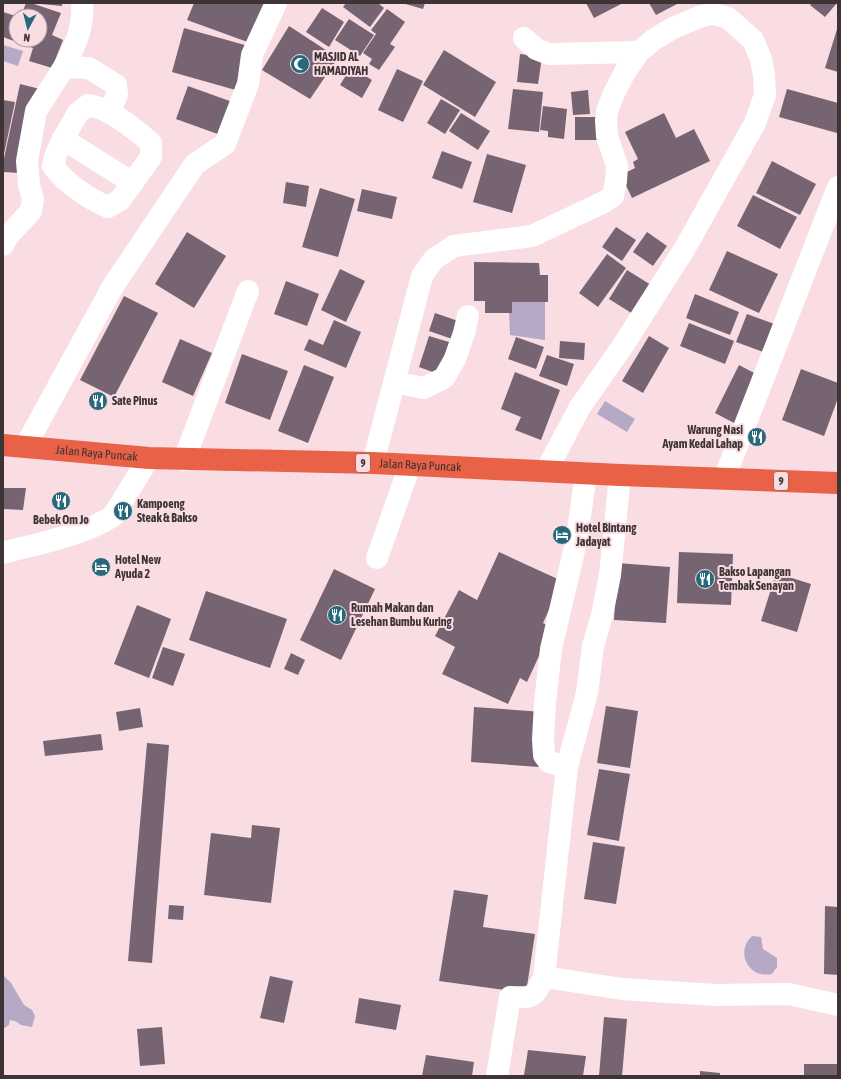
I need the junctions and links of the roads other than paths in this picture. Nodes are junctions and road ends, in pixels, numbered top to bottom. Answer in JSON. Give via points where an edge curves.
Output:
{"nodes":[{"id":1,"x":82,"y":3,"type":"edge"},
{"id":2,"x":276,"y":3,"type":"edge"},
{"id":3,"x":729,"y":11,"type":"edge"},
{"id":4,"x":524,"y":38,"type":"dead end"},
{"id":5,"x":639,"y":52,"type":"junction"},
{"id":6,"x":64,"y":67,"type":"junction"},
{"id":7,"x":109,"y":112,"type":"junction"},
{"id":8,"x":63,"y":139,"type":"junction"},
{"id":9,"x":133,"y":183,"type":"junction"},
{"id":10,"x":837,"y":192,"type":"edge"},
{"id":11,"x":3,"y":245,"type":"edge"},
{"id":12,"x":248,"y":291,"type":"dead end"},
{"id":13,"x":468,"y":316,"type":"dead end"},
{"id":14,"x":394,"y":382,"type":"junction"},
{"id":15,"x":3,"y":445,"type":"edge"},
{"id":16,"x":25,"y":447,"type":"junction"},
{"id":17,"x":149,"y":458,"type":"junction"},
{"id":18,"x":184,"y":460,"type":"junction"},
{"id":19,"x":373,"y":463,"type":"junction"},
{"id":20,"x":410,"y":465,"type":"junction"},
{"id":21,"x":546,"y":471,"type":"junction"},
{"id":22,"x":586,"y":473,"type":"junction"},
{"id":23,"x":620,"y":475,"type":"junction"},
{"id":24,"x":724,"y":479,"type":"junction"},
{"id":25,"x":838,"y":483,"type":"edge"},
{"id":26,"x":3,"y":553,"type":"edge"},
{"id":27,"x":377,"y":558,"type":"dead end"},
{"id":28,"x":567,"y":767,"type":"junction"},
{"id":29,"x":544,"y":977,"type":"junction"},
{"id":30,"x":838,"y":1005,"type":"edge"},
{"id":31,"x":497,"y":1076,"type":"edge"}],
"edges":[{"from":1,"to":6,"type":"street","via":[[83,14],[77,42]]},
{"from":2,"to":16,"type":"street","via":[[252,55],[248,84],[225,144],[195,164],[113,286]]},
{"from":3,"to":5,"type":"street","via":[[702,16],[673,28]]},
{"from":3,"to":21,"type":"street","via":[[753,40],[761,59],[765,95],[755,123],[685,248],[580,407]]},
{"from":4,"to":5,"type":"street","via":[[536,49],[550,54]]},
{"from":5,"to":14,"type":"street","via":[[625,72],[607,111],[607,136],[616,166],[613,196],[532,236],[454,246],[434,259],[422,276]]},
{"from":6,"to":7,"type":"street","via":[[89,68],[116,85],[117,96]]},
{"from":6,"to":11,"type":"street","via":[[36,111],[27,161],[33,199],[31,211]]},
{"from":7,"to":8,"type":"street","via":[[88,105],[78,113]]},
{"from":7,"to":9,"type":"street","via":[[151,143],[151,157]]},
{"from":8,"to":9,"type":"street"},
{"from":8,"to":9,"type":"street","via":[[53,166],[60,176],[97,203],[108,207],[120,200]]},
{"from":10,"to":24,"type":"street"},
{"from":12,"to":18,"type":"street"},
{"from":13,"to":14,"type":"street","via":[[455,359],[444,378],[424,388]]},
{"from":14,"to":19,"type":"street"},
{"from":15,"to":16,"type":"highway","name":"Jalan Raya Puncak","number":"9"},
{"from":16,"to":17,"type":"highway","name":"Jalan Raya Puncak","number":"9"},
{"from":17,"to":18,"type":"highway","name":"Jalan Raya Puncak","number":"9"},
{"from":17,"to":26,"type":"street","via":[[113,516],[83,531]]},
{"from":18,"to":19,"type":"highway","name":"Jalan Raya Puncak","number":"9"},
{"from":19,"to":20,"type":"highway","name":"Jalan Raya Puncak","number":"9"},
{"from":20,"to":21,"type":"highway","name":"Jalan Raya Puncak","number":"9"},
{"from":20,"to":27,"type":"street"},
{"from":21,"to":22,"type":"highway","name":"Jalan Raya Puncak","number":"9"},
{"from":22,"to":23,"type":"highway","name":"Jalan Raya Puncak","number":"9"},
{"from":22,"to":28,"type":"street","via":[[577,538],[551,649],[545,703],[544,755],[549,762]]},
{"from":23,"to":24,"type":"highway","name":"Jalan Raya Puncak","number":"9"},
{"from":23,"to":28,"type":"street","via":[[610,575],[593,646],[587,693]]},
{"from":24,"to":25,"type":"highway","name":"Jalan Raya Puncak","number":"9"},
{"from":28,"to":29,"type":"street"},
{"from":29,"to":30,"type":"street","via":[[622,989],[716,995],[789,994]]},
{"from":29,"to":31,"type":"street","via":[[537,992],[528,997],[510,997]]}]}
